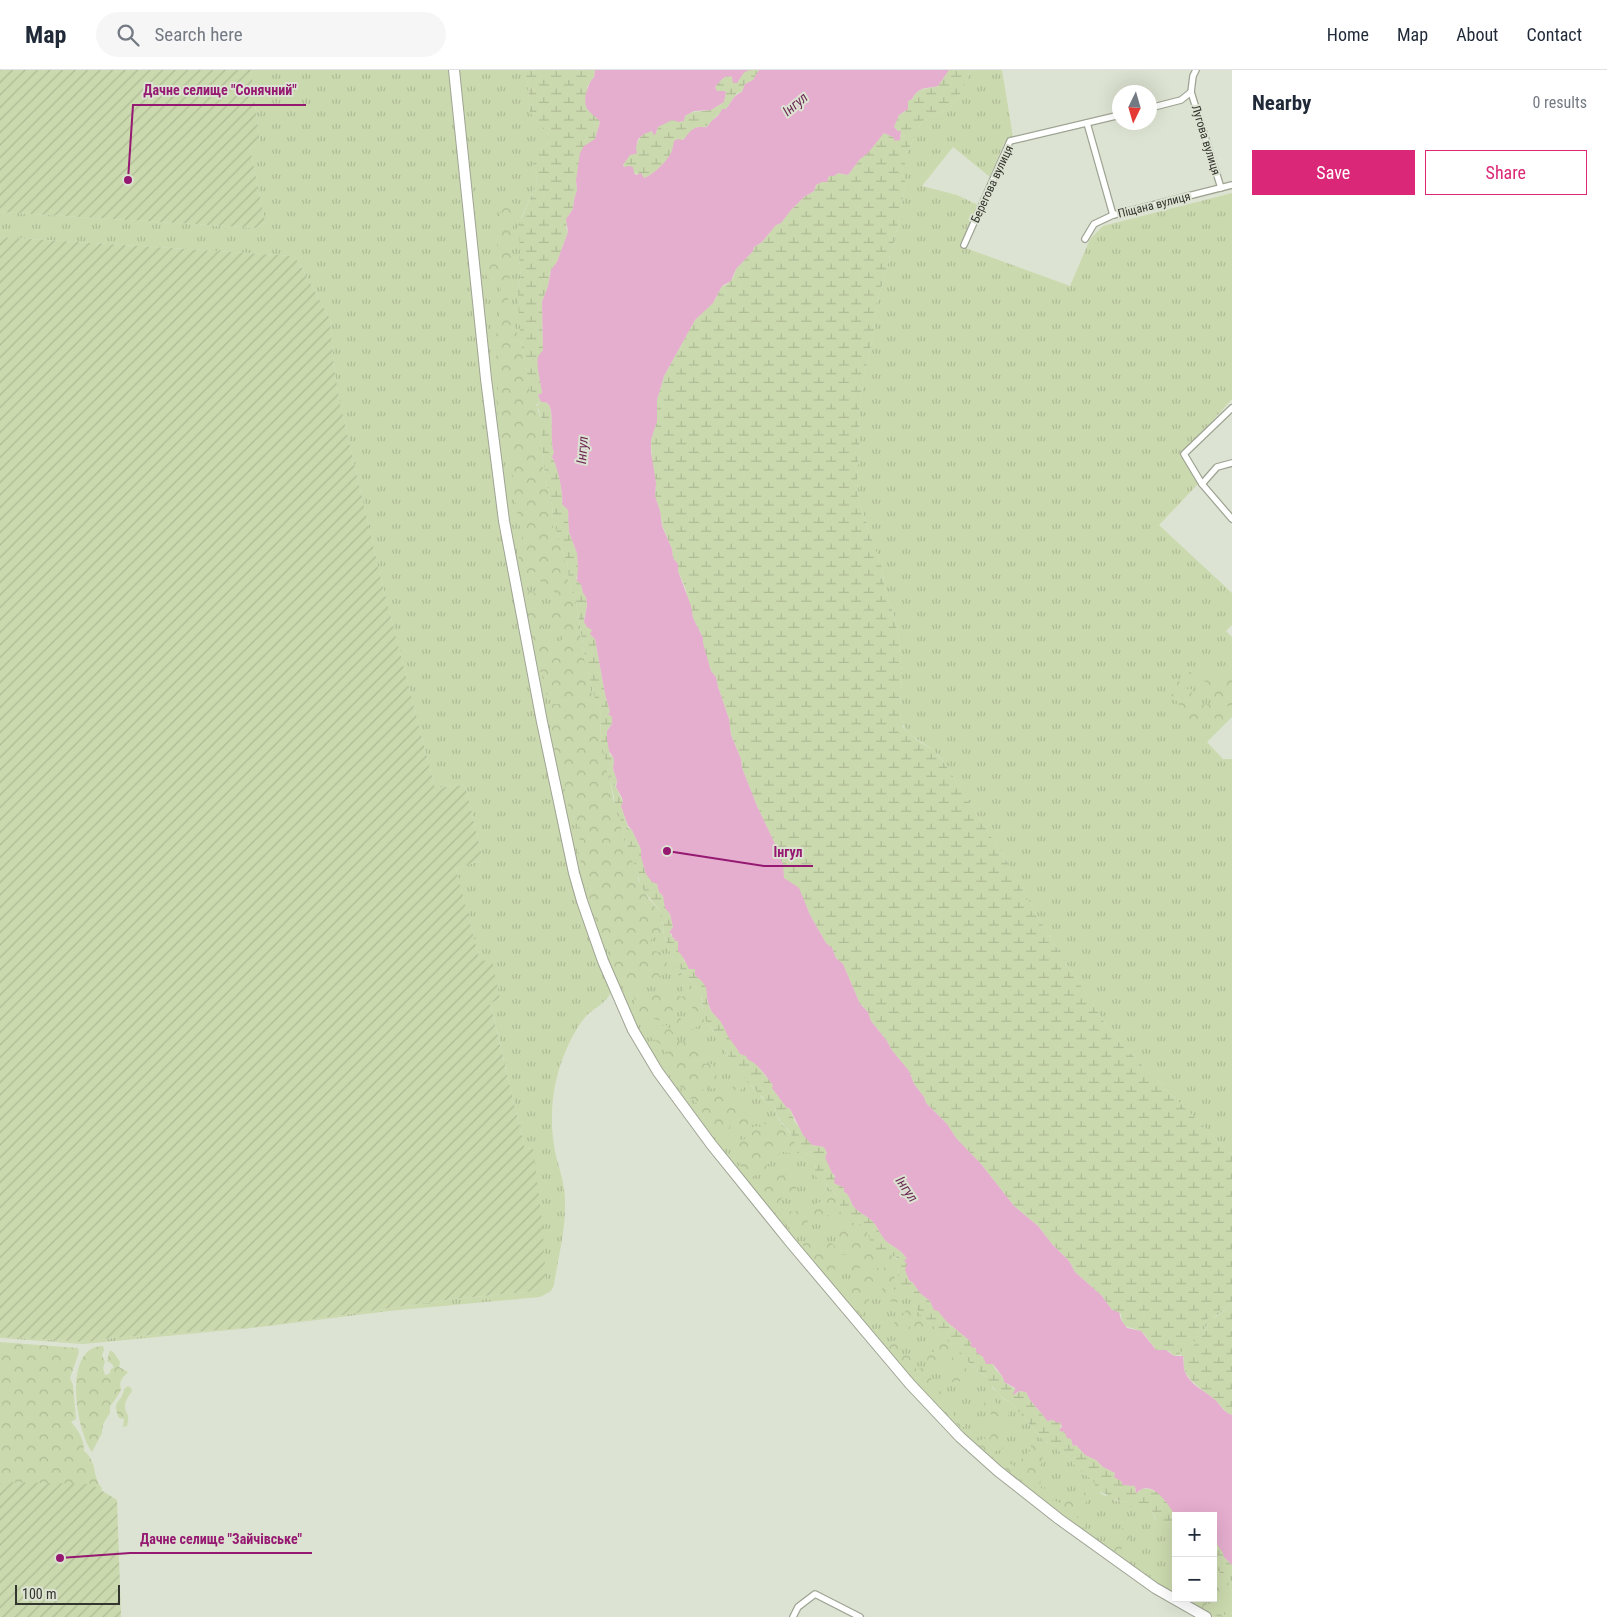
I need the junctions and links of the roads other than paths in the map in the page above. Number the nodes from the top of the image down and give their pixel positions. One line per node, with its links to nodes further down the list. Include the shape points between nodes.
1 (454, 70): 18 (highway, via 504,521 574,873 603,962 633,1030 658,1072 717,1152 910,1384 960,1437 1059,1519 1155,1588)
2 (1196, 70): 3 (street)
3 (1191, 92): 4 (street, via 1181,100); 8 (street, Лугова вулиця)
4 (1157, 106)
5 (1112, 117): 6 (street, Берегова вулиця)
6 (1087, 123): 9 (street); 11 (street, Берегова вулиця, via 1010,141)
7 (1232, 185): 8 (street, Піщана вулиця)
8 (1221, 188): 9 (street, Піщана вулиця)
9 (1113, 215): 10 (street, Піщана вулиця, via 1094,224)
10 (1086, 239)
11 (964, 245)
12 (1232, 408): 14 (street, via 1184,454)
13 (1232, 463): 14 (street, via 1217,467)
14 (1202, 484): 15 (street)
15 (1232, 519)
16 (793, 1617): 17 (street, via 798,1607 815,1594)
17 (860, 1617)
18 (1206, 1617)

